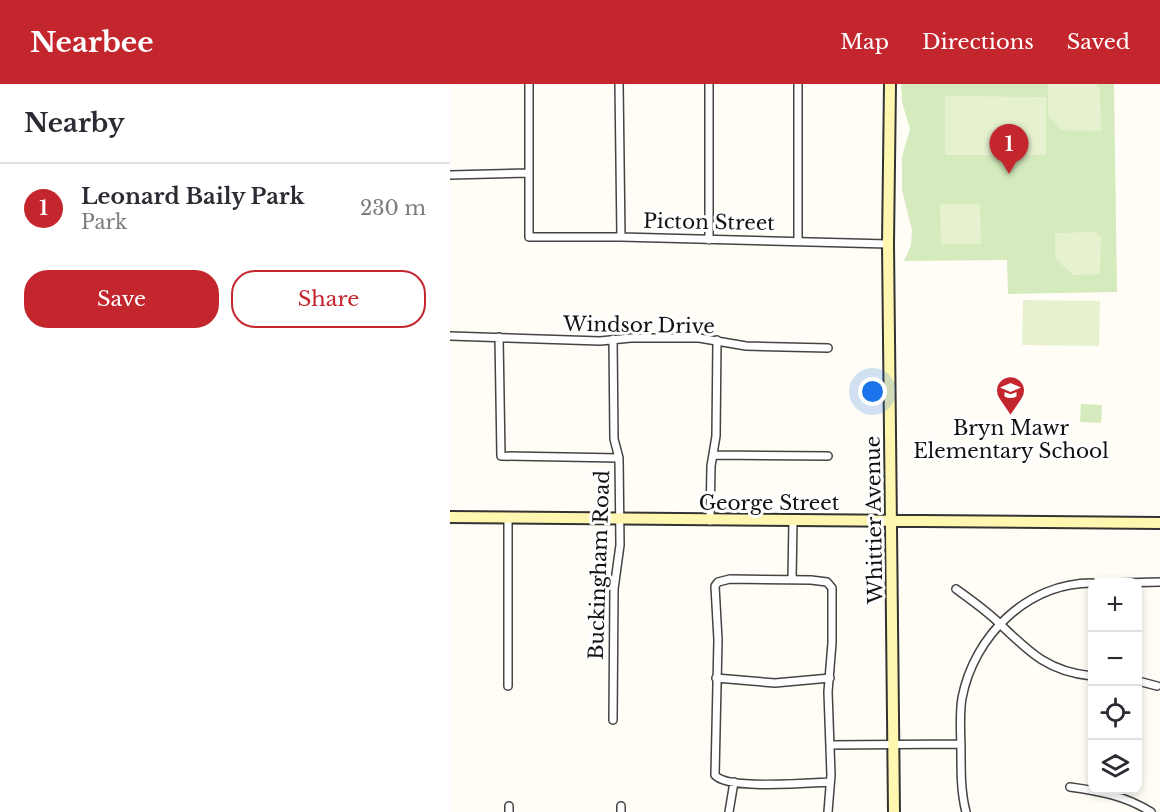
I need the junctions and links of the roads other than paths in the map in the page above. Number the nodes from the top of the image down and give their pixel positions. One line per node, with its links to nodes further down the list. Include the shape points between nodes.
1 (529, 84): 6 (street)
2 (619, 84): 8 (street)
3 (709, 84): 9 (street)
4 (798, 84): 10 (street)
5 (890, 84): 11 (street, Whittier Avenue)
6 (529, 173): 7 (street); 8 (street, Picton Street, via 529,237)
7 (450, 174)
8 (621, 237): 9 (street, Picton Street)
9 (709, 240): 10 (street, Picton Street)
10 (798, 241): 11 (street, Picton Street)
11 (888, 244): 25 (street, Whittier Avenue)
12 (450, 336): 13 (street, Windsor Drive)
13 (500, 337): 14 (street, Windsor Drive); 19 (street, via 501,456)
14 (613, 339): 15 (street, Windsor Drive); 19 (street, Buckingham Road, via 614,439)
15 (717, 340): 16 (street, Windsor Drive, via 764,348); 17 (street)
16 (828, 348)
17 (714, 455): 18 (street); 24 (street)
18 (828, 456)
19 (619, 458): 22 (street, Buckingham Road)
20 (450, 517): 21 (street, George Street)
21 (508, 519): 22 (street, George Street); 37 (street)
22 (620, 519): 24 (street, George Street); 39 (street, Buckingham Road, via 614,589)
23 (792, 520): 24 (street, George Street); 25 (street, George Street); 27 (street)
24 (710, 521)
25 (893, 522): 26 (street, George Street); 42 (street, Whittier Avenue)
26 (1160, 524)
27 (792, 580): 34 (street, via 718,582); 35 (street, via 828,582 832,594)
28 (1142, 582): 29 (street)
29 (1160, 582)
30 (1088, 584): 32 (street, via 1064,587 1024,603)
31 (956, 589): 32 (street)
32 (1000, 624): 33 (street, via 1030,654 1045,663); 40 (street, via 979,650 964,687)
33 (1088, 676)
34 (716, 678): 35 (street, via 775,683); 43 (street, via 715,775)
35 (830, 678): 41 (street)
36 (1142, 682): 38 (street)
37 (508, 686)
38 (1157, 686)
39 (613, 720)
40 (961, 744): 42 (street); 49 (street)
41 (830, 745): 42 (street); 44 (street)
42 (894, 745): 48 (street, Whittier Avenue)
43 (734, 782): 44 (street); 46 (street)
44 (830, 782): 47 (street)
45 (1070, 787): 50 (street, via 1112,794)
46 (729, 812)
47 (828, 812)
48 (894, 812)
49 (966, 812)
50 (1151, 812)

